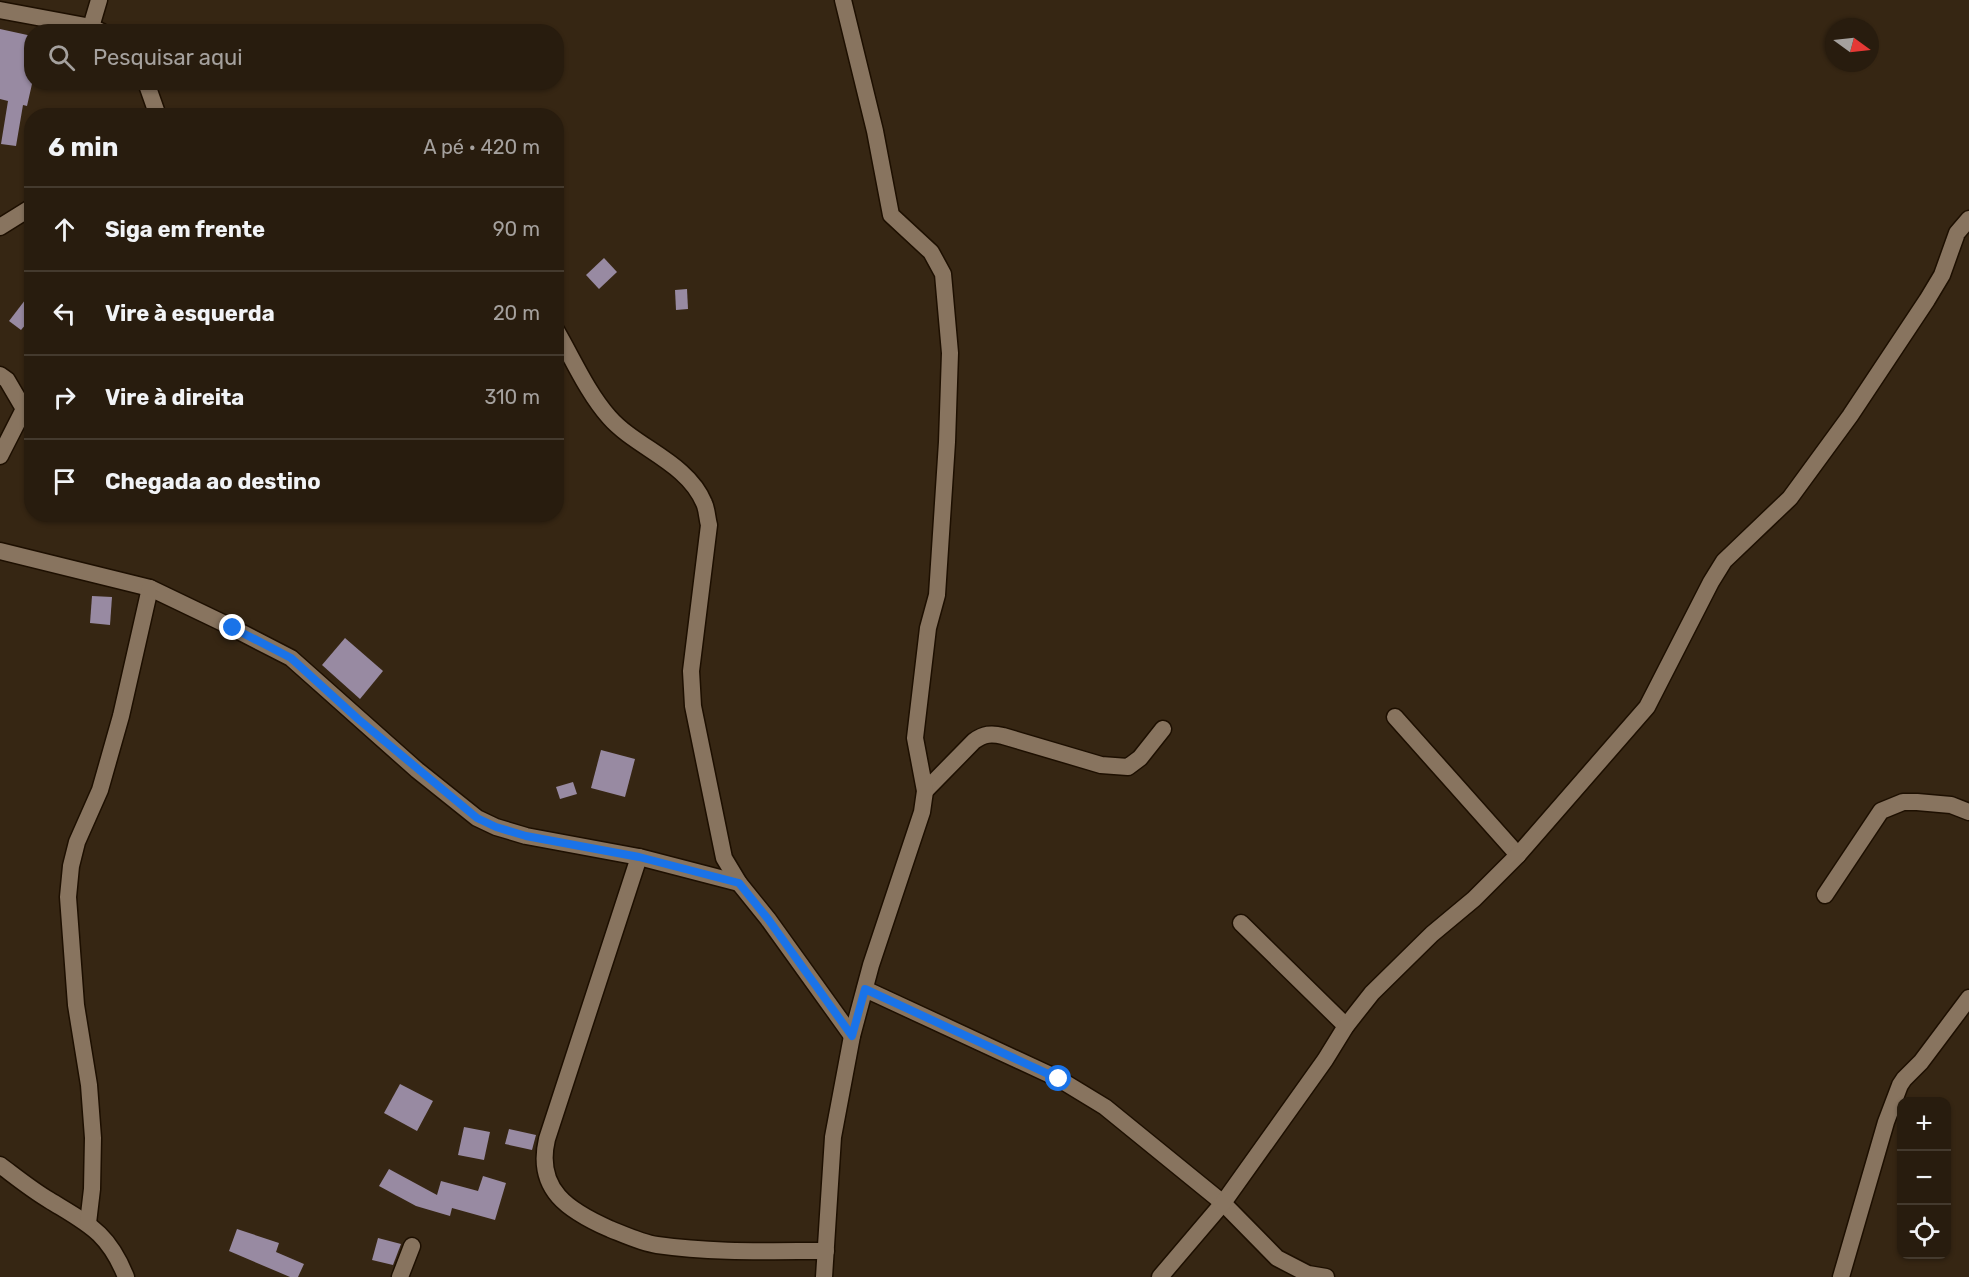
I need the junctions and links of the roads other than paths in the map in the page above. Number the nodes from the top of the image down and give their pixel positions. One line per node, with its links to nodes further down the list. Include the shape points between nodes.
1 (99, 0): 5 (street)
2 (843, 0): 20 (street, via 891,215 931,252 943,274 950,353 947,442 937,595 927,628 915,738)
3 (0, 10): 4 (street)
4 (71, 24)
5 (97, 24)
6 (149, 90): 7 (street)
7 (155, 108)
8 (24, 212): 10 (street)
9 (1969, 219): 22 (street, via 1957,233 1942,275 1927,300 1850,416 1790,498 1724,561 1647,707)
10 (0, 227)
11 (564, 344): 24 (street, via 611,419 677,470 694,486 704,503 709,525 691,671 693,706 718,837 724,858)
12 (0, 375): 13 (street)
13 (24, 399)
14 (24, 411): 15 (street)
15 (0, 456)
16 (0, 551): 17 (street)
17 (150, 588): 23 (street, via 291,658 477,818 526,836); 33 (street, via 100,790 71,866 68,897 76,1005 93,1138)
18 (1395, 717): 22 (street)
19 (1163, 729): 20 (street, via 1128,767 1101,765 1004,735 983,735)
20 (925, 790): 27 (street, via 922,812)
21 (1969, 812): 25 (street, via 1951,805 1917,802 1902,802 1881,811)
22 (1518, 855): 29 (street, via 1372,993)
23 (639, 857): 24 (street); 35 (street, via 547,1139 544,1166 554,1192 585,1218 654,1245 716,1251)
24 (739, 883): 30 (street)
25 (1825, 896)
26 (1241, 923): 29 (street)
27 (865, 989): 30 (street); 32 (street, via 1059,1079 1105,1107)
28 (1969, 998): 41 (street, via 1900,1085)
29 (1346, 1026): 32 (street)
30 (852, 1036): 35 (street, via 834,1137)
31 (0, 1165): 33 (street)
32 (1222, 1203): 39 (street); 40 (street, via 1277,1257 1308,1274)
33 (88, 1223): 36 (street, via 114,1253)
34 (412, 1246): 37 (street)
35 (826, 1251): 38 (street)
36 (126, 1277)
37 (400, 1277)
38 (824, 1277)
39 (1160, 1277)
40 (1326, 1277)
41 (1841, 1277)

